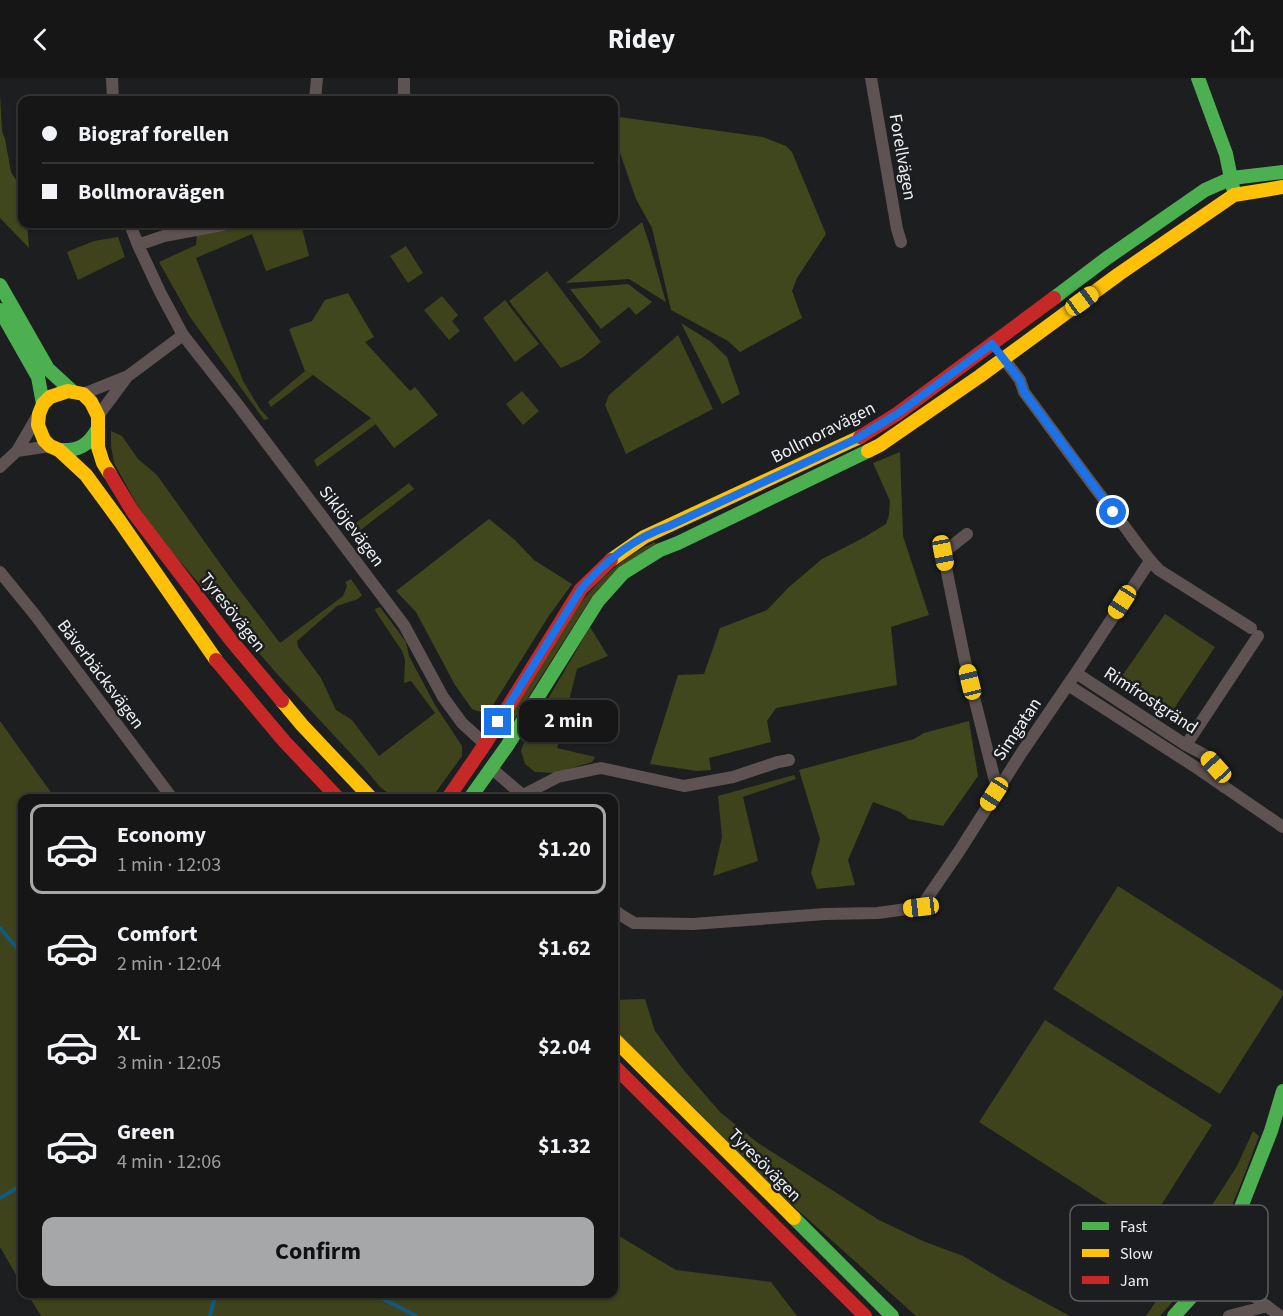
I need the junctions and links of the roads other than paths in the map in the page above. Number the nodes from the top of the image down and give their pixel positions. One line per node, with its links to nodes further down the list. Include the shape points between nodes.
1 (112, 78): 6 (street)
2 (317, 78): 7 (street)
3 (404, 78): 8 (street)
4 (871, 78): 15 (street, Forellvägen)
5 (1198, 78): 10 (street)
6 (113, 96)
7 (315, 96)
8 (404, 96)
9 (1283, 172): 10 (street, Bollmoravägen)
10 (1232, 178): 12 (street); 20 (street, Bollmoravägen, via 1205,190)
11 (1283, 187): 12 (street, Bollmoravägen)
12 (1234, 195): 21 (street, Bollmoravägen)
13 (132, 228): 16 (street, Siklöjevägen)
14 (207, 228): 16 (street)
15 (901, 242)
16 (138, 245): 19 (street, Siklöjevägen)
17 (0, 285): 23 (street, via 48,369)
18 (0, 310): 24 (street, via 38,376)
19 (183, 335): 22 (street); 37 (street, Siklöjevägen, via 404,625 443,697 462,723)
20 (992, 344): 21 (street); 30 (street, Bollmoravägen, via 856,439)
21 (1004, 359): 32 (street, Bollmoravägen, via 880,445); 33 (street, via 1024,392)
22 (128, 376): 23 (street); 25 (street)
23 (78, 393): 24 (street, via 62,392 50,397); 25 (street, via 94,406)
24 (41, 409): 27 (street, via 41,435); 28 (street)
25 (98, 416): 26 (street, Tyresövägen)
26 (97, 430): 27 (street, via 81,449); 41 (street, Tyresövägen, via 103,464 133,512 230,639)
27 (55, 448): 28 (street); 45 (street, via 86,475 210,653)
28 (17, 451): 29 (street)
29 (0, 468)
30 (669, 526): 32 (street); 37 (street, Bollmoravägen, via 613,556 581,589)
31 (967, 534): 43 (street, via 943,553)
32 (678, 543): 40 (street, Bollmoravägen, via 623,573 598,601)
33 (1150, 561): 35 (street, Simgatan); 38 (street, via 1255,632)
34 (0, 572): 44 (street, Bäverbäcksvägen)
35 (1076, 673): 36 (street, Simgatan); 38 (street, Rimfrostgränd)
36 (1068, 685): 42 (street, Rimfrostgränd); 43 (street, Simgatan)
37 (485, 744): 40 (street); 48 (street, Bollmoravägen)
38 (1186, 745): 42 (street, Rimfrostgränd, via 1207,756)
39 (789, 760): 51 (street, via 733,777 684,786 591,769 558,777)
40 (491, 768): 49 (street, Bollmoravägen); 50 (street)
41 (354, 780): 46 (street, Tyresövägen); 47 (street)
42 (1224, 787): 52 (street, Rimfrostgränd)
43 (997, 789): 53 (street, Simgatan, via 921,907 693,924 634,923)
44 (169, 794)
45 (334, 794)
46 (367, 794)
47 (373, 794)
48 (451, 794)
49 (474, 794)
50 (522, 794)
51 (528, 794)
52 (1283, 827)
53 (618, 913)
54 (618, 1043): 62 (street, Tyresövägen)
55 (618, 1070): 61 (street, Tyresövägen)
56 (1283, 1091): 57 (street)
57 (1243, 1205)
58 (1188, 1301): 63 (street)
59 (1260, 1301): 60 (street)
60 (1267, 1306): 64 (street); 65 (street)
61 (865, 1316)
62 (892, 1316)
63 (1174, 1316)
64 (1229, 1316)
65 (1280, 1316)

